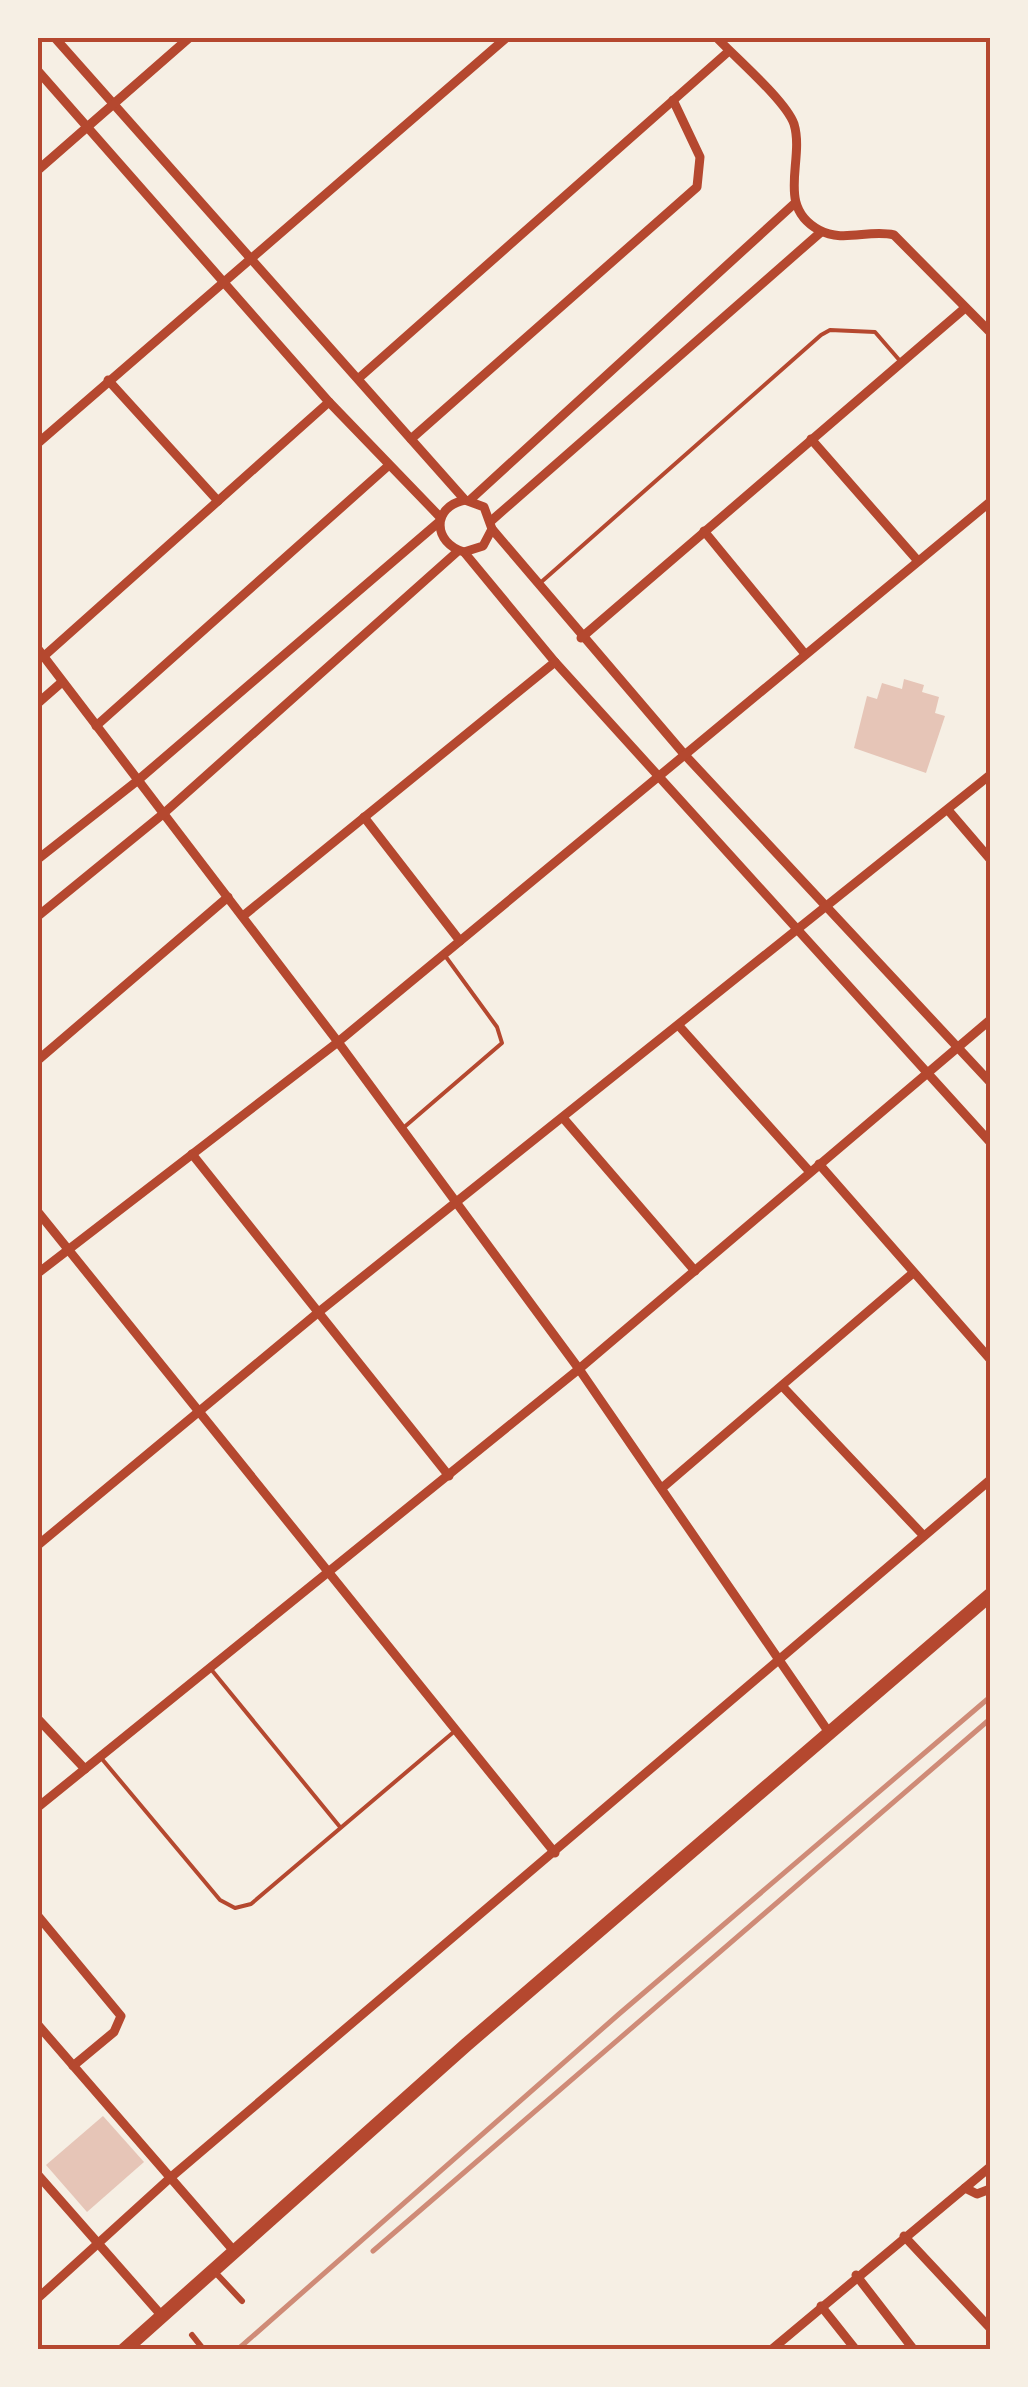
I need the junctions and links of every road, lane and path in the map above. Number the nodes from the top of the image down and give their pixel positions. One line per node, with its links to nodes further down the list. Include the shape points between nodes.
1 (55, 38): 8 (street)
2 (189, 38): 8 (street)
3 (506, 38): 13 (street)
4 (718, 38): 5 (street)
5 (729, 50): 7 (street); 11 (street, via 791,117)
6 (38, 71): 9 (street)
7 (674, 100): 18 (street); 21 (street, via 700,157 697,187)
8 (114, 104): 9 (street); 13 (street)
9 (87, 128): 10 (street); 14 (street)
10 (38, 170)
11 (795, 203): 12 (street); 25 (street)
12 (821, 232): 15 (street, via 894,235); 29 (street)
13 (250, 258): 14 (street); 18 (street)
14 (223, 282): 19 (street); 20 (street)
15 (965, 308): 16 (street); 17 (street)
16 (990, 332)
17 (901, 362): 22 (street); 33 (lane, via 874,332 820,335)
18 (359, 378): 21 (street)
19 (108, 380): 23 (street); 26 (street)
20 (329, 402): 24 (street); 26 (street)
21 (411, 439): 25 (street)
22 (812, 439): 30 (street); 32 (street)
23 (38, 443)
24 (388, 466): 28 (street); 40 (street)
25 (468, 500): 28 (street, via 455,502); 29 (street, via 484,508)
26 (218, 501): 35 (street)
27 (990, 502): 32 (street)
28 (440, 520): 31 (street, via 440,534); 44 (street)
29 (492, 525): 31 (street, via 482,546); 33 (street)
30 (704, 530): 34 (street); 36 (street)
31 (461, 552): 37 (street); 46 (street)
32 (918, 561): 36 (street)
33 (538, 585): 34 (street)
34 (581, 638): 41 (street)
35 (40, 653): 38 (street)
36 (805, 654): 41 (street)
37 (555, 662): 42 (street); 47 (street)
38 (62, 682): 39 (street); 40 (street)
39 (38, 703)
40 (96, 726): 44 (street)
41 (684, 754): 42 (street); 51 (street)
42 (658, 776): 54 (street); 55 (street)
43 (990, 776): 45 (street)
44 (137, 781): 46 (street); 49 (street)
45 (948, 810): 48 (street); 51 (street)
46 (162, 814): 50 (street); 52 (street)
47 (364, 817): 53 (street); 55 (street)
48 (990, 858)
49 (38, 859)
50 (228, 897): 53 (street); 61 (street)
51 (828, 907): 54 (street); 60 (street)
52 (38, 916)
53 (242, 916): 59 (street)
54 (800, 930): 58 (street); 62 (street)
55 (460, 940): 56 (street)
56 (443, 953): 59 (street); 65 (lane, via 502,1043)
57 (990, 1020): 60 (street)
58 (680, 1027): 64 (street); 68 (street)
59 (338, 1042): 65 (street); 67 (street)
60 (960, 1047): 62 (street); 63 (street)
61 (38, 1060)
62 (932, 1073): 66 (street); 68 (street)
63 (990, 1082)
64 (564, 1120): 69 (street); 72 (street)
65 (402, 1129): 69 (street)
66 (990, 1142)
67 (192, 1154): 71 (street); 75 (street)
68 (815, 1168): 72 (street); 74 (street)
69 (458, 1205): 75 (street); 77 (street)
70 (38, 1212): 71 (street)
71 (67, 1249): 73 (street); 79 (street)
72 (695, 1271): 77 (street)
73 (38, 1273)
74 (913, 1273): 76 (street); 78 (street)
75 (320, 1311): 79 (street); 80 (street)
76 (990, 1360)
77 (579, 1369): 80 (street); 82 (street)
78 (784, 1388): 82 (street); 83 (street)
79 (200, 1414): 84 (street); 85 (street)
80 (449, 1476): 85 (street)
81 (990, 1480): 83 (street)
82 (662, 1488): 87 (street)
83 (923, 1535): 87 (street)
84 (38, 1545)
85 (328, 1572): 88 (street); 90 (street)
86 (990, 1596): 91 (main road)
87 (778, 1657): 91 (street); 96 (street)
88 (210, 1668): 92 (street); 95 (lane)
89 (38, 1718): 93 (street)
90 (456, 1730): 95 (lane); 96 (street)
91 (830, 1734): 107 (main road)
92 (100, 1757): 93 (street); 95 (lane, via 220,1900 235,1908 250,1904)
93 (85, 1769): 94 (street)
94 (38, 1807)
95 (340, 1828)
96 (555, 1853): 102 (street)
97 (38, 1916): 99 (street, via 121,2016 114,2032)
98 (38, 2025): 99 (street)
99 (72, 2066): 102 (street)
100 (990, 2167): 103 (street)
101 (38, 2176): 106 (street)
102 (170, 2178): 106 (street); 107 (street)
103 (965, 2188): 104 (street, via 977,2194); 105 (street)
104 (990, 2190)
105 (904, 2236): 109 (street); 114 (street)
106 (99, 2245): 110 (street); 113 (street)
107 (234, 2250): 108 (main road)
108 (214, 2270): 111 (street); 113 (main road)
109 (856, 2275): 112 (street); 120 (street)
110 (38, 2298)
111 (242, 2301)
112 (821, 2306): 118 (street); 119 (street)
113 (162, 2316): 116 (main road)
114 (990, 2328)
115 (192, 2336): 117 (street)
116 (124, 2350)
117 (204, 2350)
118 (771, 2350)
119 (856, 2350)
120 (914, 2350)

